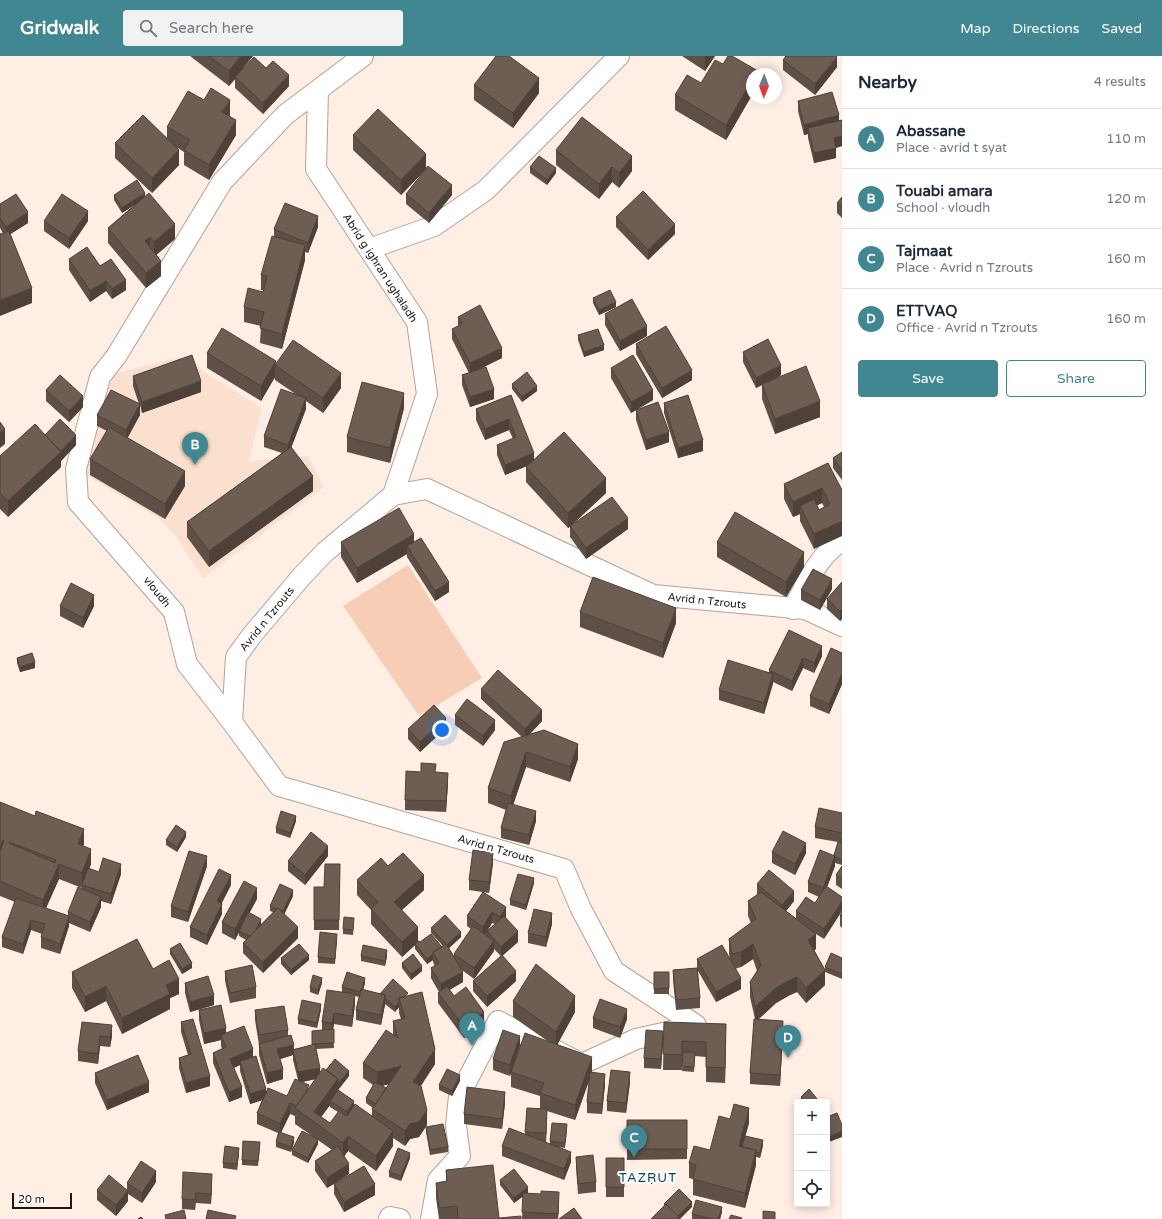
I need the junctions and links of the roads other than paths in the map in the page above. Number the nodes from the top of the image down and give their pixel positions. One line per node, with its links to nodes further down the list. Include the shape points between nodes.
1 (619, 56): 4 (street, via 486,190 434,226)
2 (360, 57): 3 (street, vloudh)
3 (318, 91): 4 (street, Abrid g ighran ughaladh, via 316,169); 9 (street, vloudh, via 285,115 222,182 117,355 100,378 76,469 78,502 174,612 187,664)
4 (369, 249): 5 (street, Abrid g ighran ughaladh, via 417,322 427,394)
5 (393, 495): 7 (street, Avrid n Tzrouts, via 427,489 652,595); 9 (street, Avrid n Tzrouts, via 320,557 236,657)
6 (842, 542): 7 (street, via 834,546 815,568)
7 (794, 609): 8 (street, Avrid n Tzrouts, via 806,610)
8 (842, 626)
9 (232, 722): 12 (street, Avrid n Tzrouts, via 278,786 564,869 581,909 614,971 696,1025 636,1039 582,1064 498,1021 459,1096 456,1126 460,1156 438,1180)
10 (389, 1219): 11 (street)
11 (400, 1219)
12 (431, 1219)

